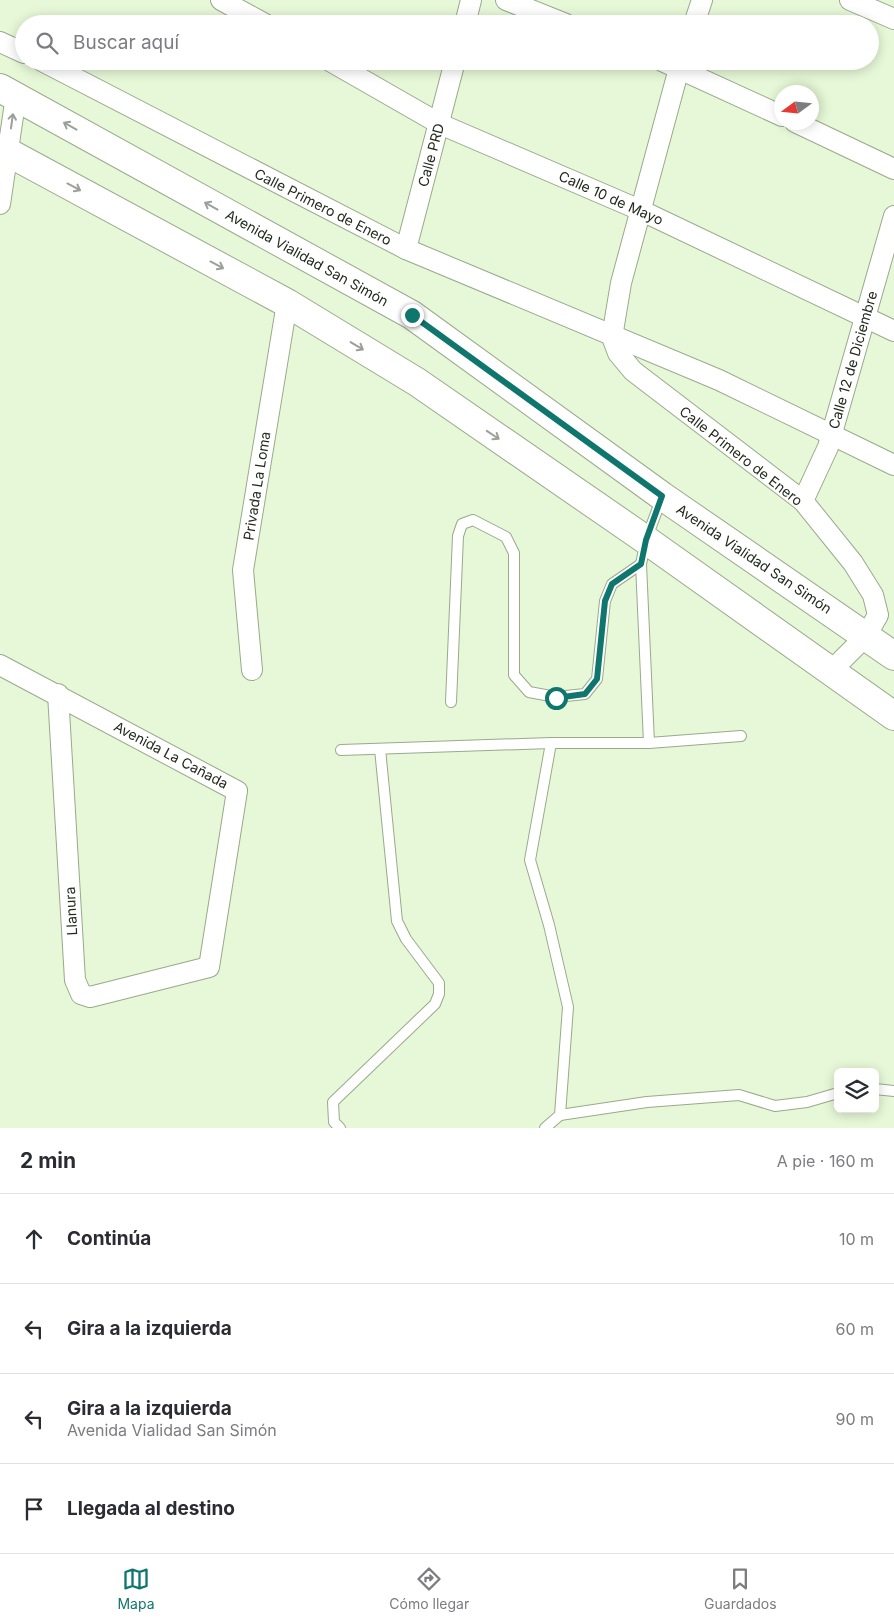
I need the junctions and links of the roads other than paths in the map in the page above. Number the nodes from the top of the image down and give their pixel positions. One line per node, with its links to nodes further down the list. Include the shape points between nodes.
1 (471, 0): 7 (street)
2 (506, 0): 8 (street)
3 (702, 0): 9 (street)
4 (850, 0): 10 (street)
5 (233, 3): 6 (street)
6 (251, 15)
7 (467, 15)
8 (544, 15)
9 (697, 15)
10 (894, 19)
11 (0, 42): 12 (street)
12 (15, 49)
13 (59, 70): 27 (street, Calle Primero de Enero)
14 (346, 70): 20 (street, Calle 10 de Mayo)
15 (453, 70): 20 (street, Calle PRD)
16 (672, 70): 25 (street)
17 (688, 70): 19 (street)
18 (8, 92): 22 (street, one-way to 18); 34 (main road, Avenida Vialidad San Simón, one-way to 18, via 412,315)
19 (774, 112)
20 (440, 124): 25 (street, Calle 10 de Mayo); 27 (street, Calle PRD)
21 (812, 130): 23 (street)
22 (4, 150): 24 (street); 28 (main road, one-way to 28)
23 (894, 169)
24 (0, 204)
25 (640, 210): 29 (street, Calle 10 de Mayo); 31 (street, via 621,283)
26 (893, 220): 29 (street, Calle 12 de Diciembre)
27 (406, 249): 31 (street, Calle Primero de Enero)
28 (287, 303): 36 (main road, one-way to 36, via 417,382); 40 (street, Privada La Loma, via 243,570)
29 (866, 318): 30 (street, Calle 10 de Mayo); 32 (street, Calle 12 de Diciembre)
30 (894, 331)
31 (612, 337): 32 (street, Calle Primero de Enero, via 640,345 719,380); 35 (street, Calle Primero de Enero, via 618,353 633,371)
32 (832, 435): 33 (street, Calle Primero de Enero); 35 (street, Calle 12 de Diciembre)
33 (894, 465)
34 (662, 496): 36 (lane); 37 (main road, Avenida Vialidad San Simón)
35 (802, 501): 37 (street, Calle Primero de Enero, via 853,563 873,595 878,615)
36 (644, 552): 41 (main road); 43 (lane, via 612,584 605,601 597,679 585,694 556,698 529,692 514,675 514,553 506,537 473,520 462,524 458,536); 47 (lane)
37 (866, 636): 38 (main road, Avenida Vialidad San Simón); 41 (street, Calle Primero de Enero)
38 (894, 656)
39 (0, 665): 42 (street, Avenida La Cañada)
40 (252, 670)
41 (830, 672): 44 (main road)
42 (58, 694): 50 (street, Avenida La Cañada, via 237,791); 50 (street, Llanura, via 75,980 82,994 90,997)
43 (451, 702)
44 (894, 716)
45 (741, 736): 47 (lane)
46 (551, 743): 47 (lane); 48 (lane); 54 (lane, via 530,860 568,1007)
47 (649, 743)
48 (380, 749): 49 (lane); 55 (lane, via 396,921 406,940 439,983 439,994 435,1004 333,1102 334,1122)
49 (341, 750)
50 (209, 967)
51 (879, 1089): 52 (lane)
52 (894, 1091)
53 (834, 1094): 54 (lane, via 775,1106 739,1095 647,1102)
54 (560, 1115): 56 (lane)
55 (340, 1128)
56 (545, 1128)

